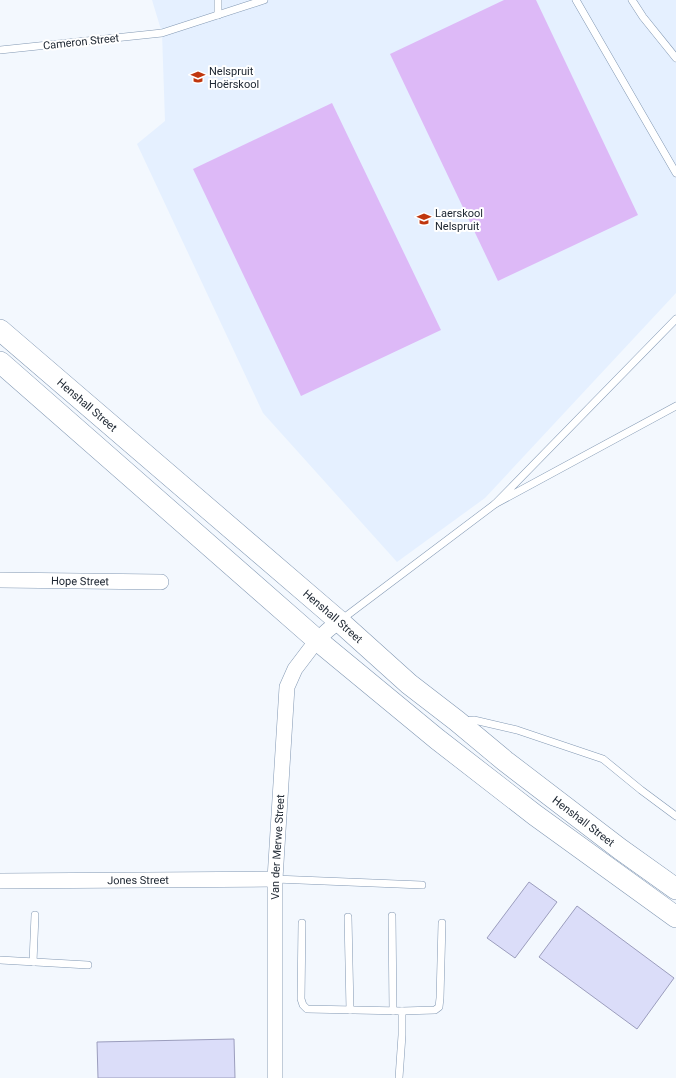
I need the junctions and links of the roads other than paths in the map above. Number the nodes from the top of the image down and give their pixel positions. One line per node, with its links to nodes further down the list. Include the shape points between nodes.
1 (218, 0): 5 (lane)
2 (264, 0): 5 (lane, Cameron Street)
3 (576, 0): 8 (lane)
4 (632, 0): 7 (lane)
5 (218, 15): 6 (lane, Cameron Street, via 162,33)
6 (0, 50)
7 (676, 58)
8 (676, 173)
9 (676, 319): 13 (lane)
10 (0, 330): 16 (street, Henshall Street)
11 (0, 362): 16 (street, Henshall Street)
12 (676, 406): 13 (lane)
13 (495, 504): 16 (lane)
14 (0, 580): 15 (street, Hope Street)
15 (161, 582)
16 (328, 631): 17 (street, Henshall Street, via 409,684); 19 (street, Van der Merwe Street, via 295,669 287,687); 26 (street, Henshall Street, via 437,739 535,815)
17 (457, 721): 18 (lane, via 474,720 517,730 603,759); 22 (street, Henshall Street, via 523,775)
18 (676, 816)
19 (275, 879): 20 (street, Jones Street); 21 (lane); 35 (street, Van der Merwe Street)
20 (0, 881)
21 (422, 885)
22 (676, 889)
23 (35, 915): 30 (lane)
24 (392, 916): 33 (lane)
25 (348, 917): 32 (lane)
26 (676, 917)
27 (302, 923): 32 (lane, via 303,1005 307,1008)
28 (442, 923): 34 (lane, via 439,1007 435,1010)
29 (0, 960): 30 (lane)
30 (33, 962): 31 (lane)
31 (88, 965)
32 (350, 1010): 33 (lane)
33 (393, 1011): 34 (lane)
34 (402, 1011): 36 (lane)
35 (275, 1078)
36 (399, 1078)

